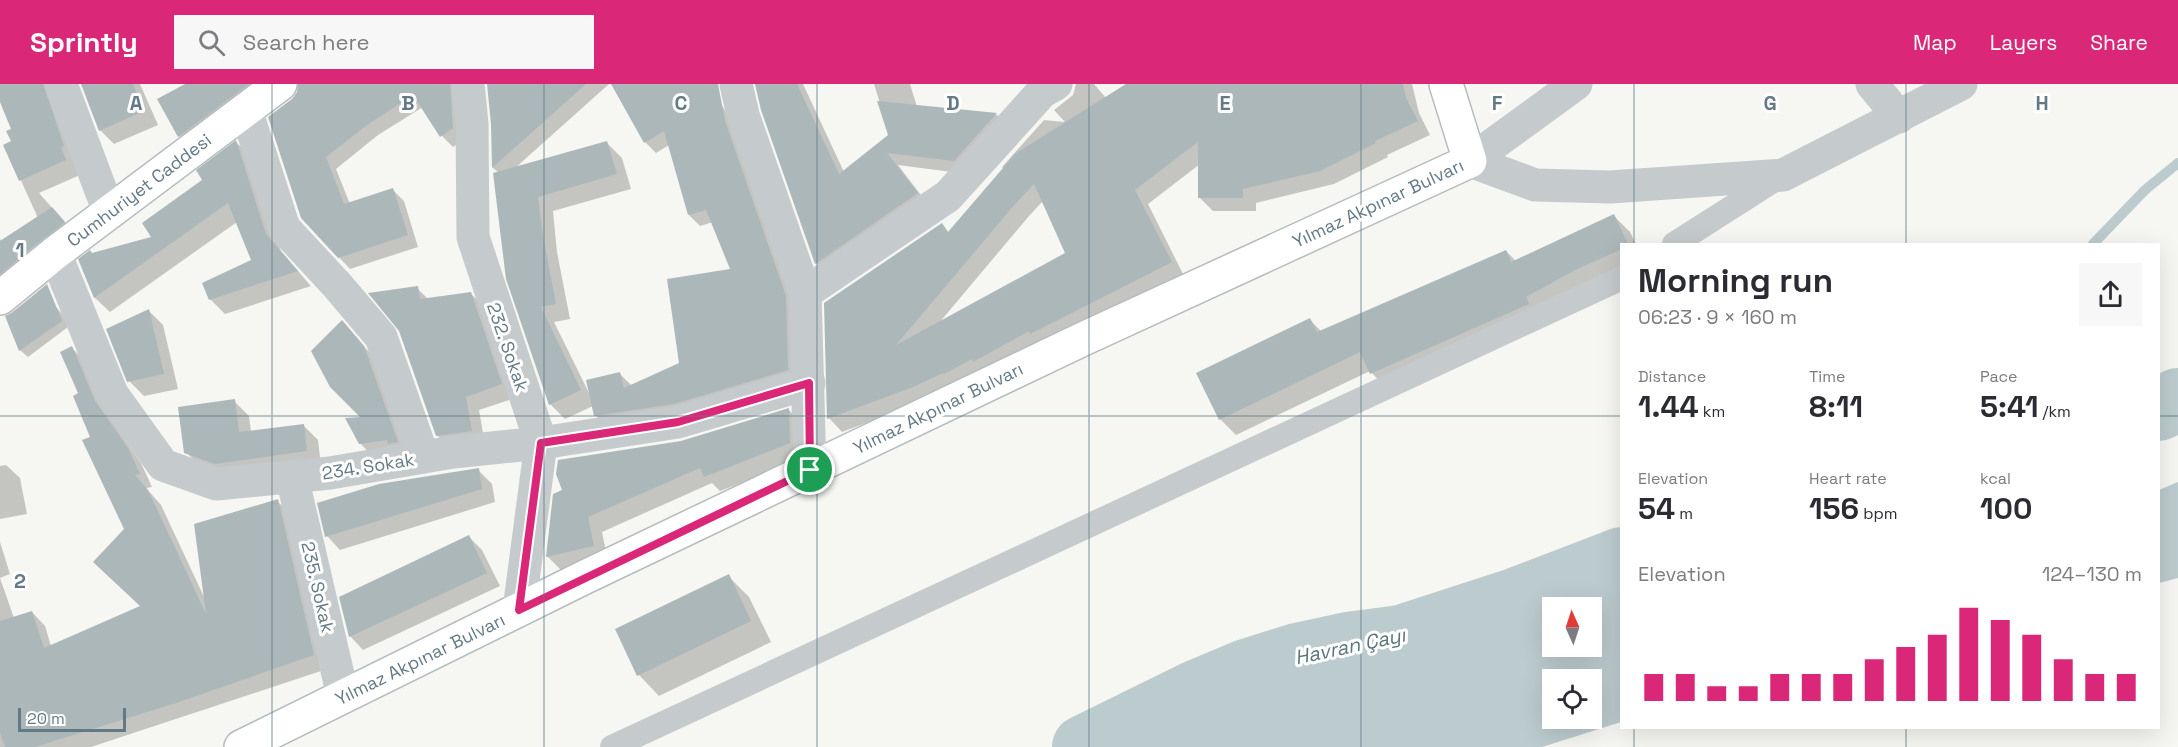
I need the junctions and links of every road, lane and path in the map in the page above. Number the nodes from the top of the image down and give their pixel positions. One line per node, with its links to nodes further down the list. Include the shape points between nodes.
1 (61, 84): 14 (street)
2 (280, 84): 10 (main road, Cumhuriyet Caddesi)
3 (468, 84): 21 (street, 232. Sokak, via 472,237)
4 (736, 84): 18 (street, via 743,115)
5 (1056, 84): 18 (street, via 1042,92 948,196)
6 (1446, 84): 12 (main road, Yılmaz Akpınar Bulvarı)
7 (1576, 84): 12 (street)
8 (1872, 84): 11 (street)
9 (1961, 84): 11 (street)
10 (246, 110): 14 (main road, Cumhuriyet Caddesi); 22 (street, via 284,228 381,337)
11 (1899, 117): 13 (street)
12 (1470, 161): 13 (street, via 1535,185 1610,187); 23 (main road, Yılmaz Akpınar Bulvarı)
13 (1783, 175): 15 (street)
14 (109, 212): 16 (main road, Cumhuriyet Caddesi)
15 (1676, 243)
16 (55, 253): 19 (main road, Cumhuriyet Caddesi); 24 (street, 234. Sokak, via 112,394 163,465 216,484)
17 (1620, 279): 28 (street)
18 (805, 293): 20 (street)
19 (0, 298)
20 (809, 383): 21 (street, 234. Sokak, via 678,422); 23 (street)
21 (541, 443): 22 (street, 234. Sokak); 25 (street, 232. Sokak)
22 (423, 457): 24 (street, 234. Sokak)
23 (810, 470): 25 (main road, Yılmaz Akpınar Bulvarı)
24 (292, 477): 26 (street, 235. Sokak)
25 (519, 610): 26 (main road, Yılmaz Akpınar Bulvarı)
26 (343, 696): 27 (main road, Yılmaz Akpınar Bulvarı)
27 (241, 747)
28 (612, 747)

